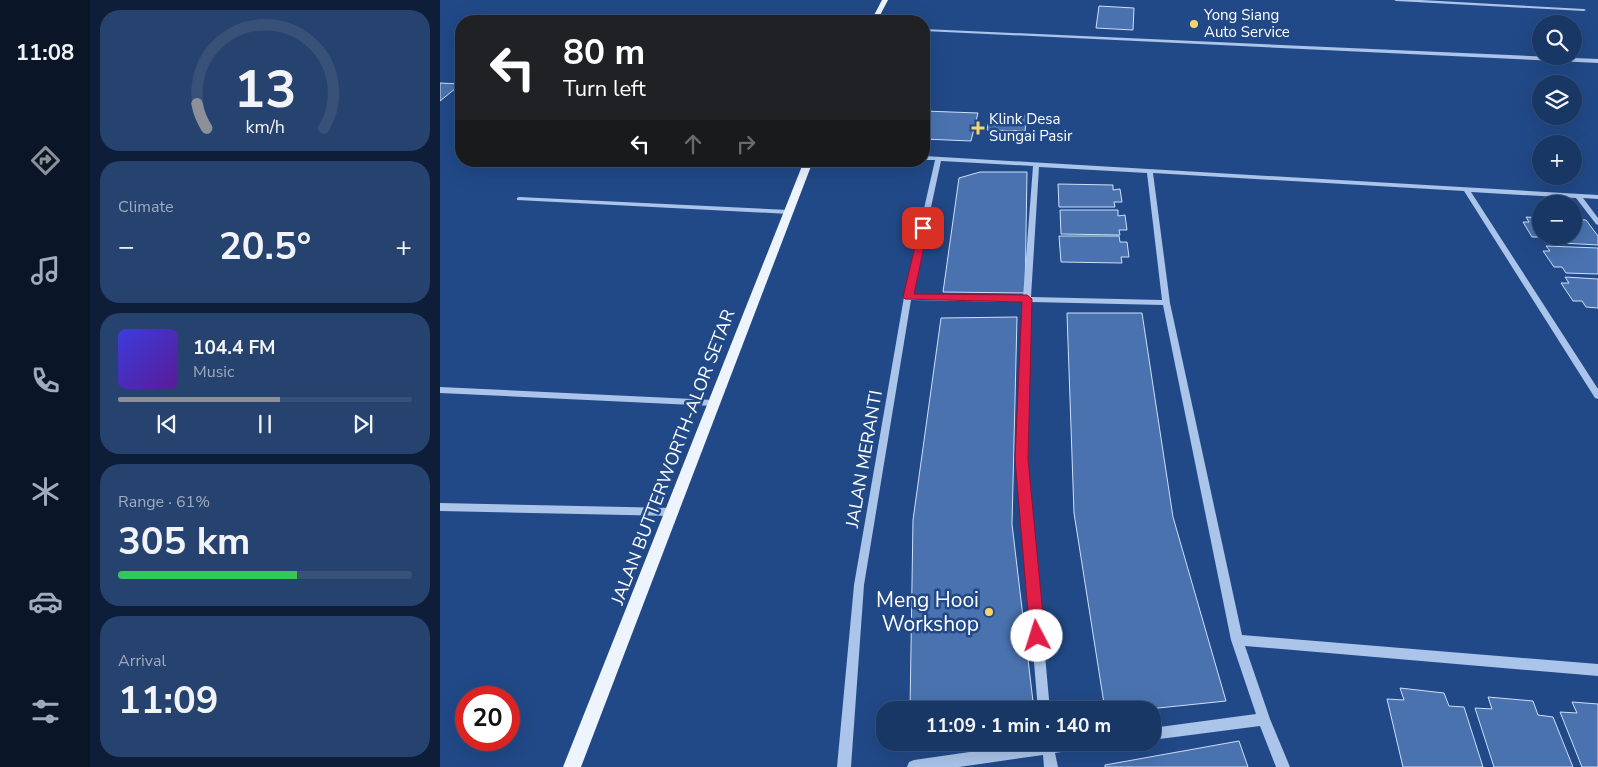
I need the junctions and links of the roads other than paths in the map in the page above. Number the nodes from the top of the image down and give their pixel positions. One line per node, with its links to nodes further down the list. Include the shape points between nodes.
1 (885, 0): 4 (main road)
2 (1396, 0): 3 (street)
3 (1584, 10)
4 (877, 15)
5 (930, 30): 6 (street)
6 (1598, 62)
7 (930, 158): 8 (street)
8 (938, 159): 9 (street); 20 (street, JALAN MERANTI)
9 (1036, 165): 11 (street); 21 (street)
10 (807, 167): 18 (main road, JALAN BUTTERWORTH-ALOR SETAR)
11 (1150, 171): 12 (street); 22 (street)
12 (1466, 189): 13 (street); 24 (street)
13 (1577, 195)
14 (1582, 195): 15 (street)
15 (1598, 197)
16 (520, 199): 18 (street)
17 (1582, 201): 19 (street)
18 (789, 212): 25 (main road, JALAN BUTTERWORTH-ALOR SETAR)
19 (1598, 222)
20 (908, 297): 21 (street); 36 (street, JALAN MERANTI, via 859,585)
21 (1027, 299): 22 (street); 30 (street, via 1022,459)
22 (1166, 303): 28 (street)
23 (440, 390): 25 (street)
24 (1597, 392)
25 (714, 403): 27 (main road, JALAN BUTTERWORTH-ALOR SETAR)
26 (440, 507): 27 (street)
27 (674, 512): 35 (main road, JALAN BUTTERWORTH-ALOR SETAR)
28 (1238, 640): 29 (street); 31 (street)
29 (1598, 670)
30 (1043, 701)
31 (1264, 720): 32 (street); 39 (street)
32 (1161, 733)
33 (1011, 751): 37 (street)
34 (1048, 751): 38 (street)
35 (572, 767)
36 (844, 767)
37 (914, 767)
38 (1051, 767)
39 (1283, 767)

